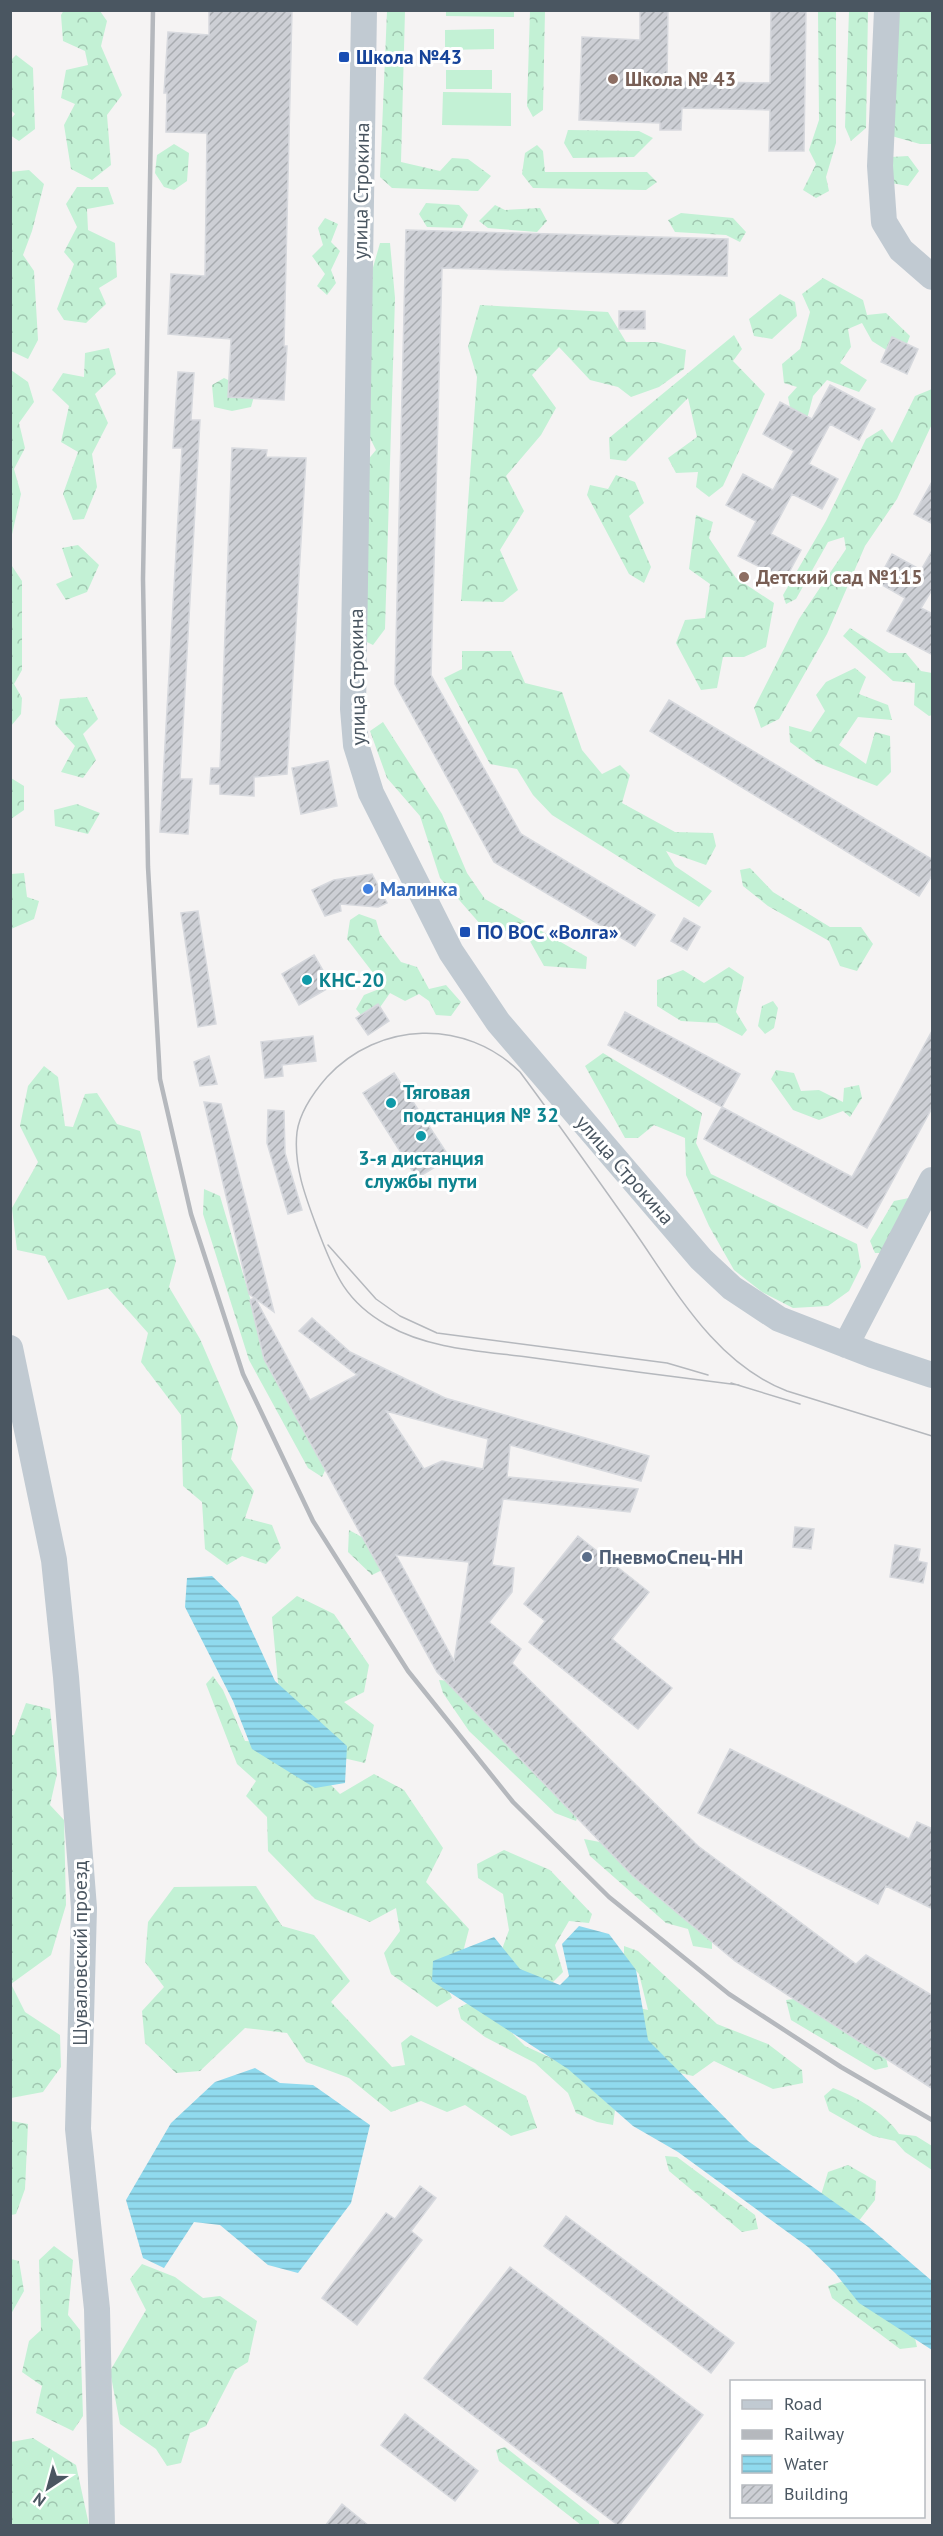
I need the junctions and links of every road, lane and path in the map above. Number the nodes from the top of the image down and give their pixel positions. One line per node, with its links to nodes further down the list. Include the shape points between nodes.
1 (364, 10): 5 (street, улица Строкина, via 353,709 361,768 447,946 498,1022 724,1281 779,1319)
2 (887, 10): 3 (street, via 879,166 885,222 901,250)
3 (933, 277)
4 (933, 1180): 5 (street)
5 (846, 1345): 7 (street, улица Строкина)
6 (10, 1348): 8 (street, Шуваловский проезд, via 54,1560 84,1908 78,2129 97,2308)
7 (933, 1375)
8 (102, 2526)

